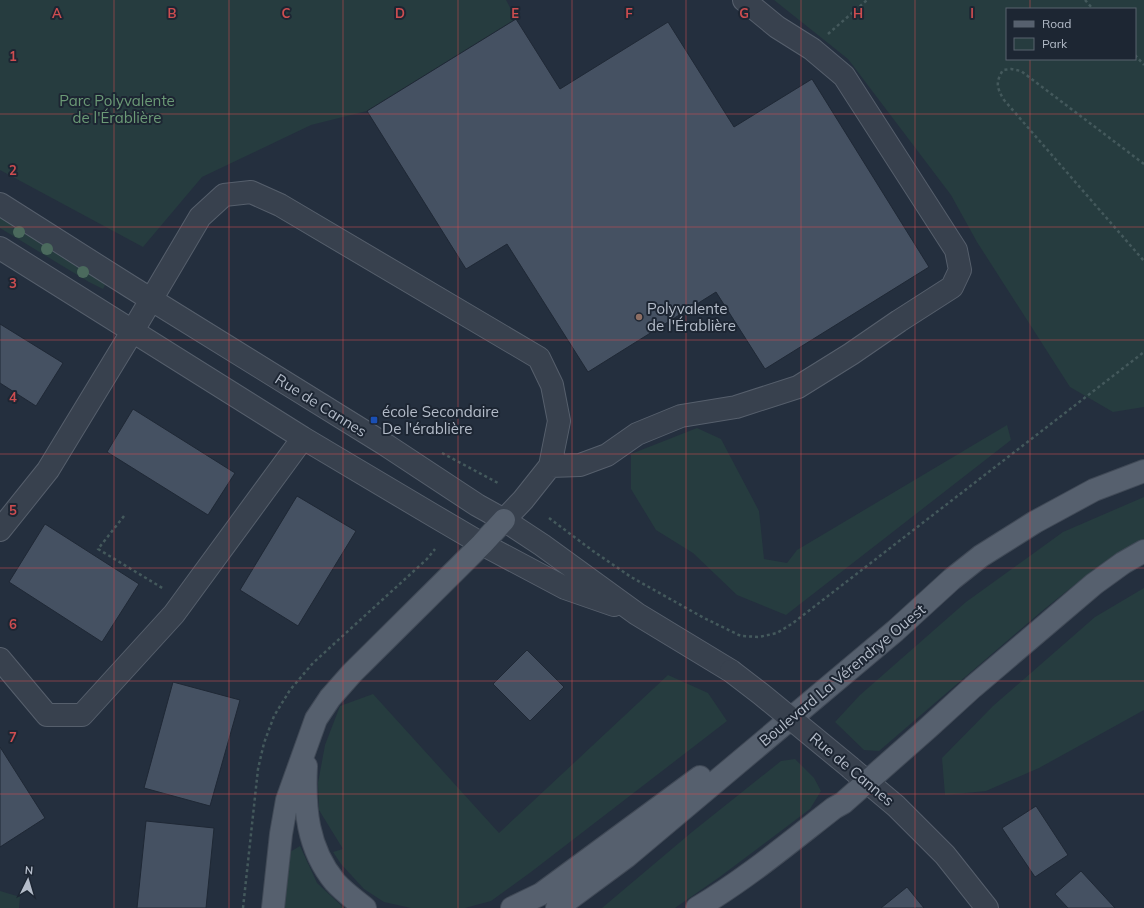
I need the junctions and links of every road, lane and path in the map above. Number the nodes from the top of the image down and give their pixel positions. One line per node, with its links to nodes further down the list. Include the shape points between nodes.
1 (744, 0): 5 (street, via 777,27)
2 (867, 0): 5 (path)
3 (1084, 0): 4 (path)
4 (1092, 8)
5 (812, 49): 16 (street, via 844,76 956,250 960,270 952,287 798,387 736,407 681,416 637,434 607,455 580,464)
6 (1136, 56): 7 (path)
7 (1144, 65)
8 (1144, 164): 11 (path, via 1021,71 1003,70 998,77 998,88 1004,100)
9 (0, 204): 12 (street, Rue de Cannes)
10 (0, 248): 13 (street, Rue de Cannes)
11 (1143, 259)
12 (152, 299): 13 (street); 16 (street, via 200,217 224,195 251,192 280,205 539,358 552,384 559,421); 20 (street, Rue de Cannes)
13 (132, 332): 15 (street, Rue de Cannes); 21 (street, via 48,470)
14 (1144, 352): 19 (path, via 777,633 758,637 741,636 704,618 631,577)
15 (303, 438): 22 (street, Rue de Cannes); 24 (street)
16 (550, 466): 20 (street)
17 (1144, 470): 27 (main road, Boulevard La Vérendrye Ouest, via 1094,490 1035,522 981,556)
18 (124, 516): 24 (path, via 98,549)
19 (549, 518)
20 (504, 520): 22 (main road); 25 (street, Rue de Cannes)
21 (0, 530)
22 (482, 544): 25 (street, Rue de Cannes, via 564,588); 28 (main road, via 460,563 347,678 316,719)
23 (1144, 551): 29 (main road, via 1094,584 928,728)
24 (184, 601): 26 (street, via 82,715 47,714)
25 (637, 614): 29 (street, Rue de Cannes, bridge, via 730,671)
26 (0, 659)
27 (833, 682): 32 (main road, via 541,894); 33 (main road, Boulevard La Vérendrye Ouest, via 626,857)
28 (306, 745): 30 (main road, via 287,800); 31 (main road, via 305,799 311,839 321,862 335,882)
29 (859, 775): 34 (main road, via 843,803); 35 (street, Rue de Cannes, via 896,806 946,855)
30 (272, 908)
31 (365, 908)
32 (512, 908)
33 (557, 908)
34 (697, 908)
35 (987, 908)

